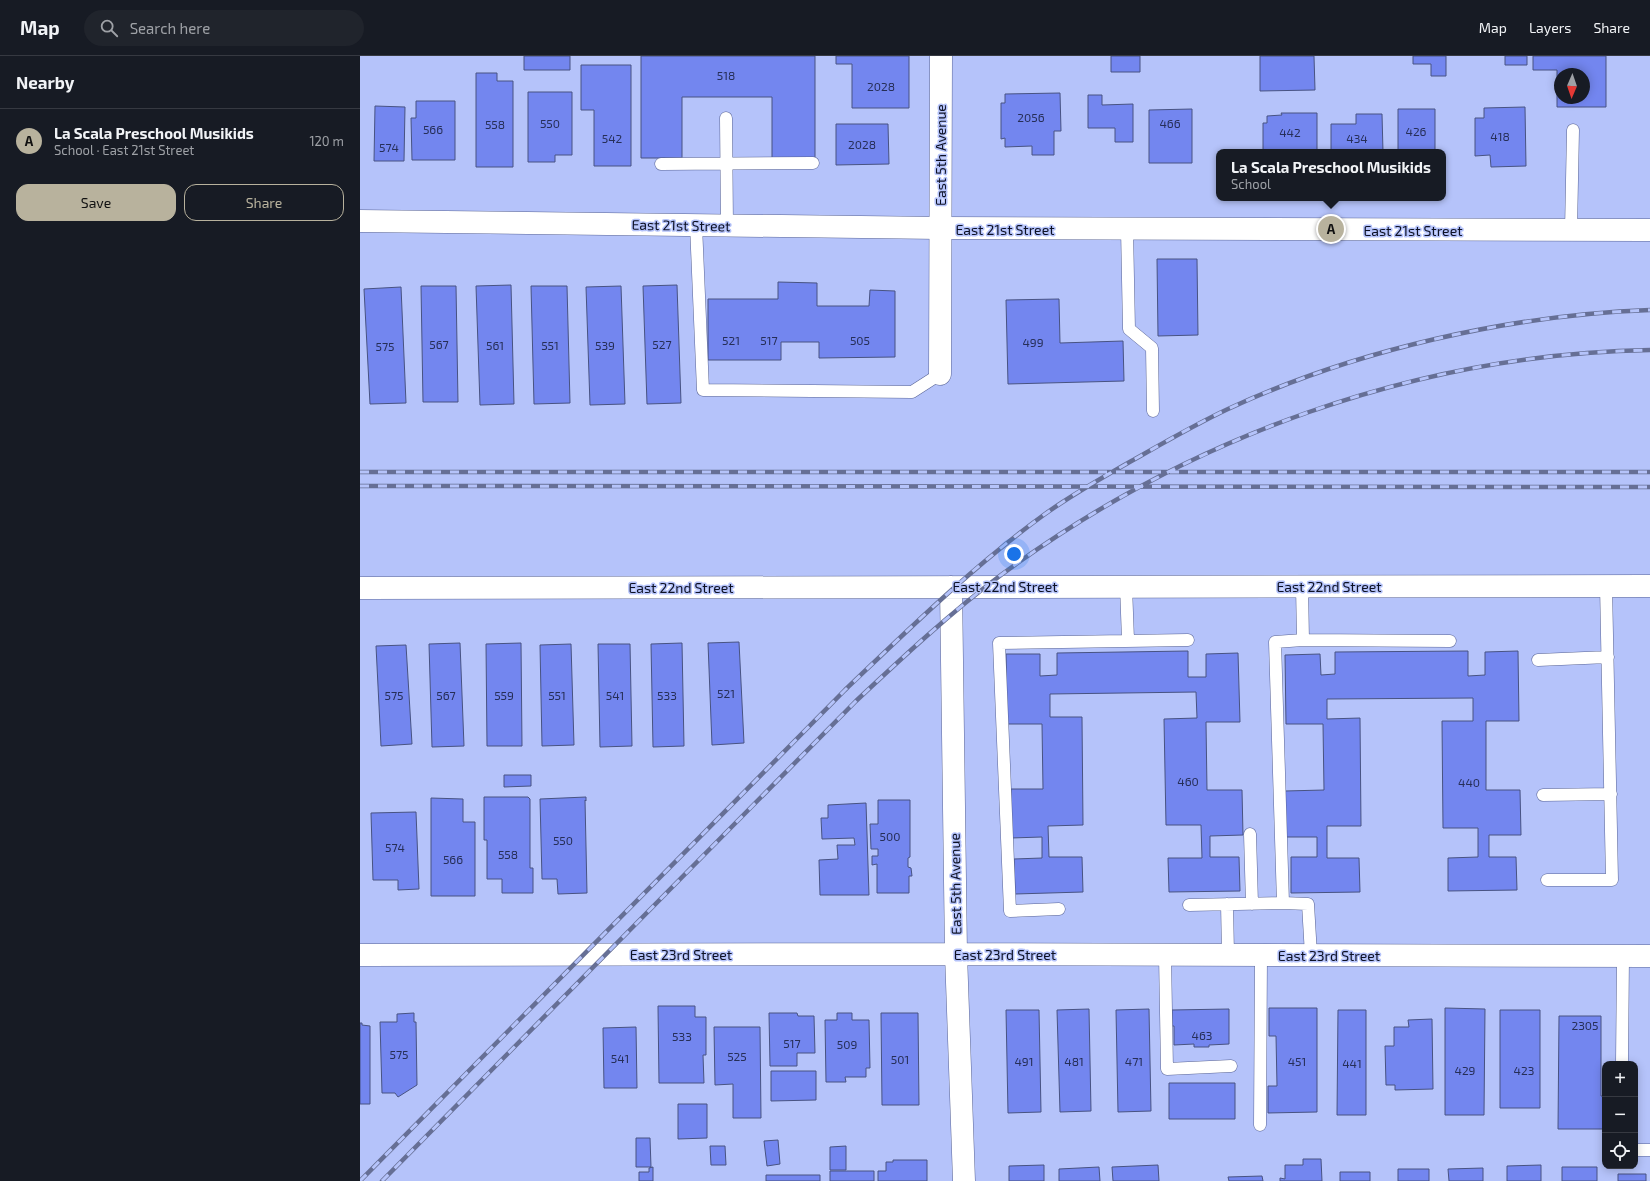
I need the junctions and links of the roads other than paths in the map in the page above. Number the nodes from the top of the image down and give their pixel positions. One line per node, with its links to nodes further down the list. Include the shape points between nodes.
1 (941, 56): 10 (street, East 5th Avenue)
2 (726, 118): 4 (lane)
3 (1573, 130): 12 (lane)
4 (727, 163): 5 (lane); 6 (lane); 9 (lane)
5 (813, 163)
6 (661, 164)
7 (360, 222): 8 (street, East 21st Street)
8 (696, 225): 9 (street, East 21st Street); 14 (lane, via 703,390 912,392)
9 (727, 226): 10 (street, East 21st Street)
10 (940, 228): 11 (street, East 21st Street); 14 (street, East 5th Avenue)
11 (1126, 229): 12 (street, East 21st Street); 15 (lane, via 1129,329 1152,348)
12 (1571, 230): 13 (street, East 21st Street)
13 (1650, 230)
14 (940, 374)
15 (1153, 411)
16 (1126, 586): 17 (street, East 22nd Street); 20 (street, East 22nd Street); 22 (lane)
17 (1302, 586): 18 (street, East 22nd Street); 24 (lane)
18 (1606, 586): 19 (street, East 22nd Street); 26 (lane)
19 (1650, 586)
20 (951, 587): 21 (street, East 22nd Street); 37 (street, East 5th Avenue)
21 (360, 588)
22 (1128, 640): 23 (lane); 36 (lane, via 998,643 1010,911)
23 (1188, 640)
24 (1303, 640): 25 (lane); 32 (lane, via 1275,642)
25 (1450, 641)
26 (1608, 658): 27 (lane); 28 (lane)
27 (1538, 660)
28 (1610, 794): 29 (lane); 31 (lane, via 1612,880)
29 (1543, 795)
30 (1250, 834): 34 (lane)
31 (1547, 880)
32 (1283, 903): 34 (lane); 42 (lane, via 1308,904)
33 (1227, 904): 34 (lane); 35 (lane); 38 (lane)
34 (1252, 904)
35 (1189, 905)
36 (1059, 909)
37 (956, 954): 39 (street, East 23rd Street); 40 (street, East 23rd Street); 50 (street, East 5th Avenue)
38 (1228, 954): 40 (street, East 23rd Street); 41 (street, East 23rd Street)
39 (360, 955)
40 (1165, 955): 46 (lane, via 1167,1069)
41 (1261, 955): 42 (street, East 23rd Street); 47 (lane)
42 (1311, 955): 43 (street, East 23rd Street)
43 (1623, 956): 44 (street, East 23rd Street); 45 (lane)
44 (1650, 956)
45 (1622, 1061)
46 (1231, 1066)
47 (1260, 1125)
48 (1638, 1150): 49 (lane)
49 (1650, 1150)
50 (964, 1181)

